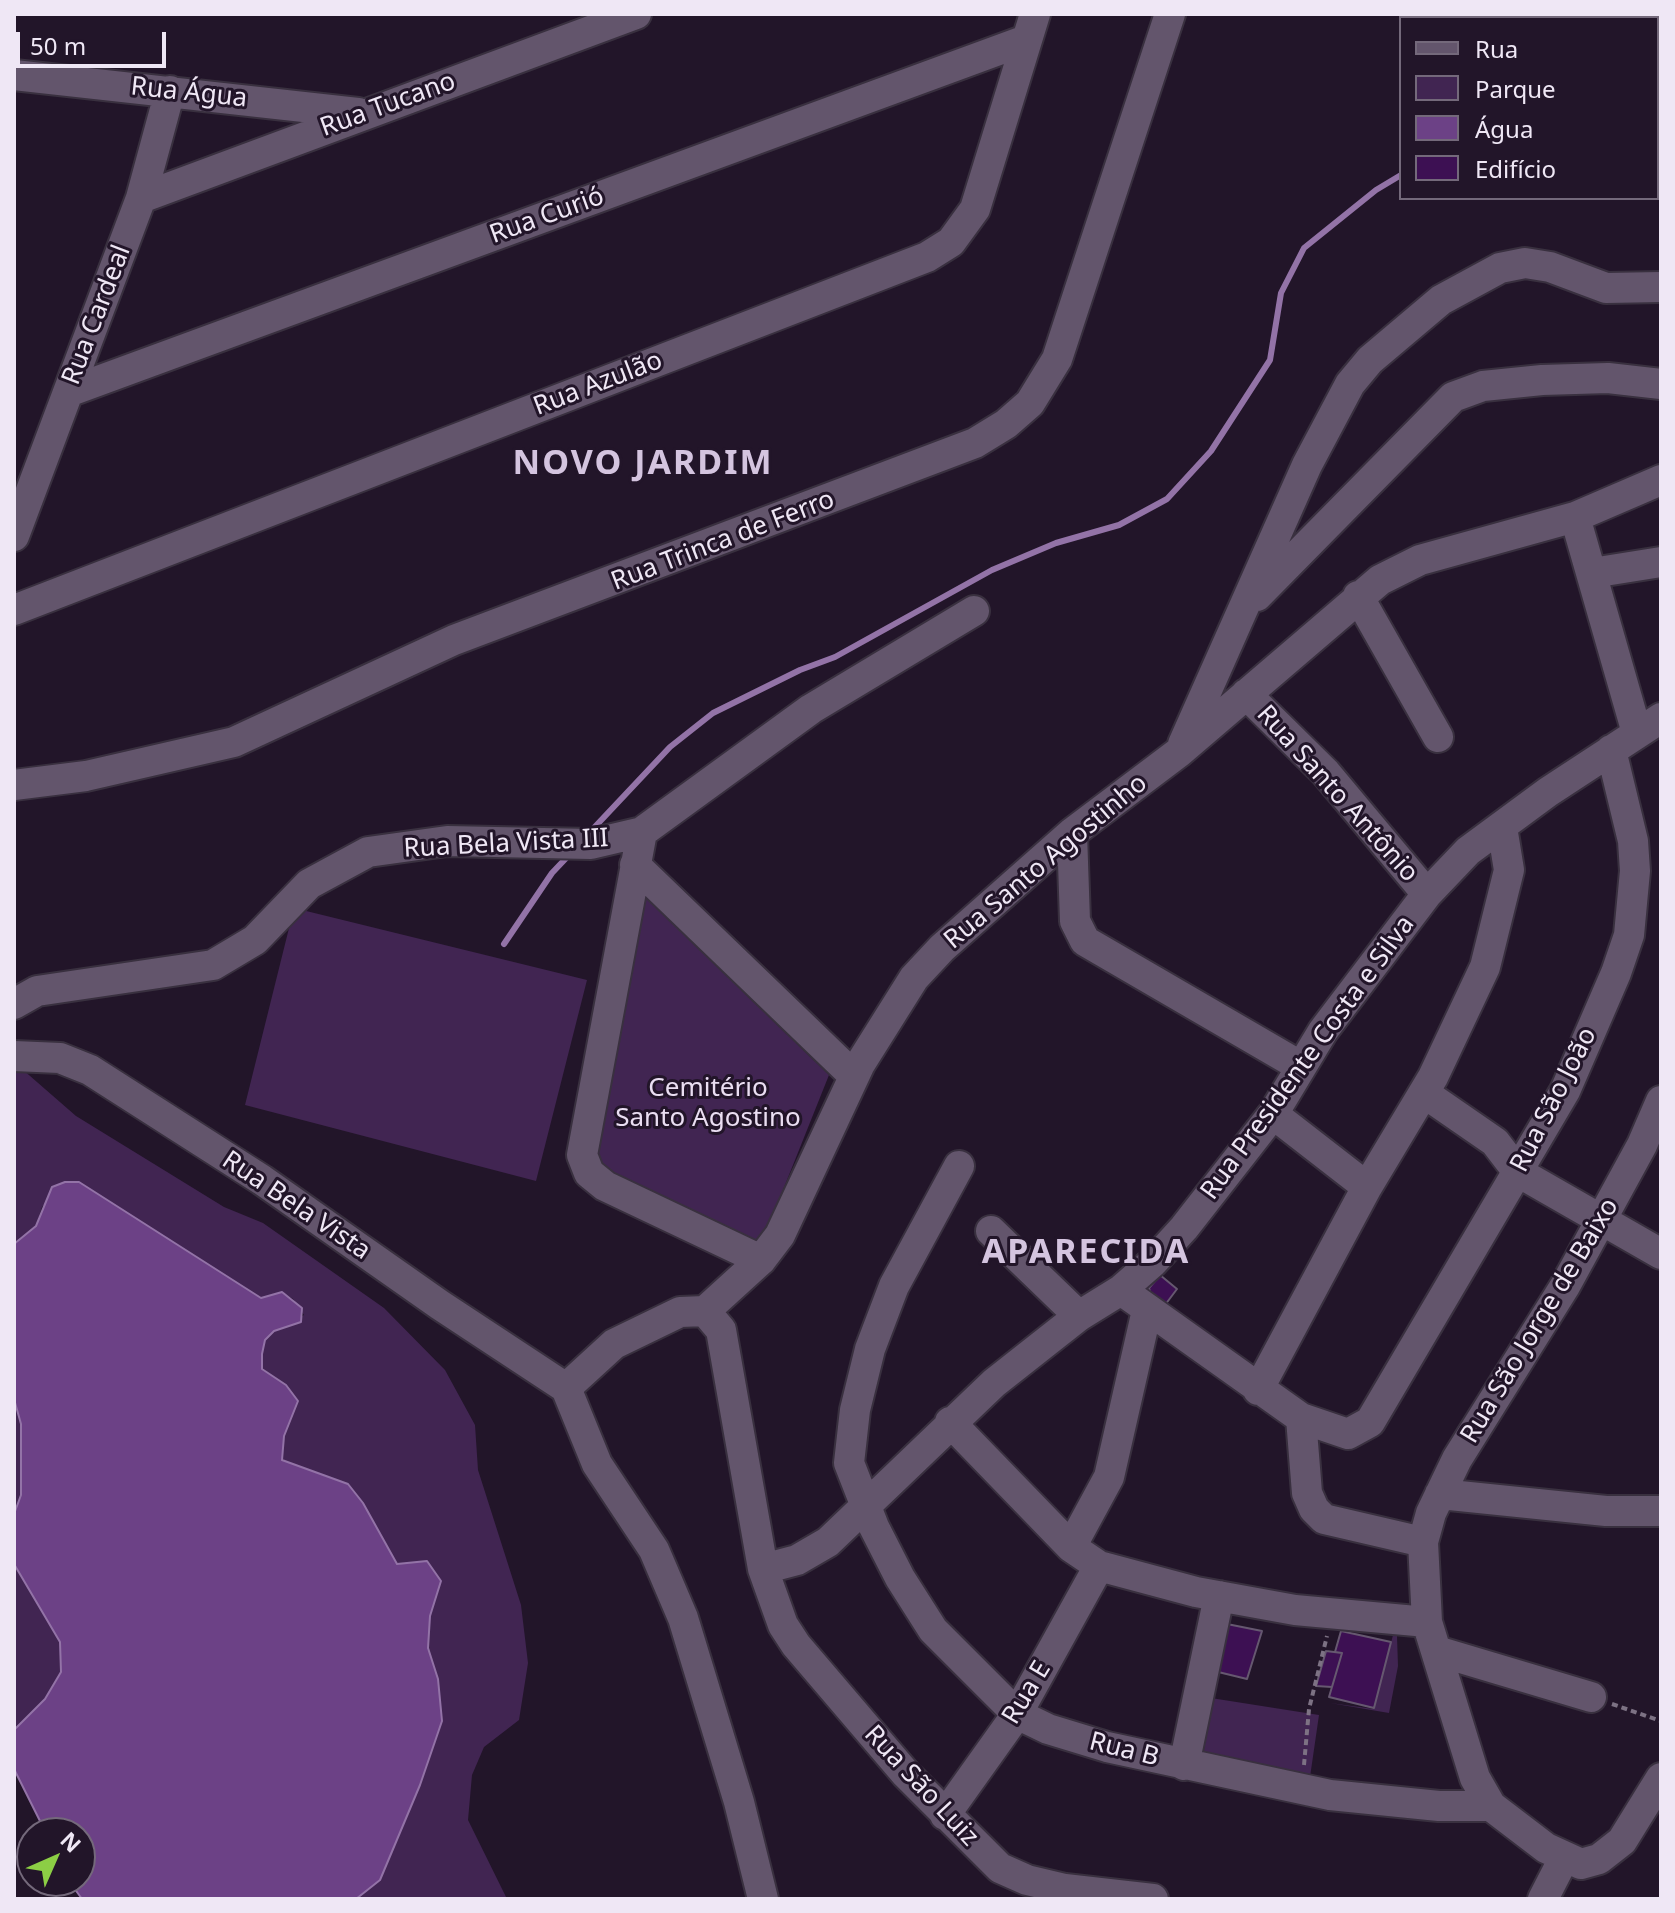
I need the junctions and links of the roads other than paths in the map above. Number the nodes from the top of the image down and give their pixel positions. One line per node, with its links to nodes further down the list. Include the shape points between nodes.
1 (636, 14): 6 (street, Rua Tucano)
2 (1170, 14): 25 (street, Rua Trinca de Ferro, via 1057,359 1030,403 1006,424 975,443 454,640 234,742 86,776)
3 (1030, 27): 10 (street, Rua Curió); 18 (street, Rua Azulão, via 975,209 951,242 927,257)
4 (14, 75): 5 (street, Rua Água)
5 (170, 91): 6 (street, Rua Água); 7 (street, Rua Cardeal)
6 (364, 113): 7 (street, Rua Tucano)
7 (141, 198): 10 (street, Rua Cardeal)
8 (1661, 287): 17 (street, via 1606,288 1525,263 1500,268 1441,300 1370,360 1350,384 1307,465)
9 (1661, 384): 17 (street, via 1608,378 1542,380 1483,386 1453,397)
10 (68, 392): 13 (street, Rua Cardeal)
11 (1661, 480): 12 (street, Rua Santo Agostinho)
12 (1575, 517): 15 (street); 16 (street, Rua Santo Agostinho, via 1420,560)
13 (14, 536)
14 (1661, 562): 15 (street)
15 (1592, 573): 21 (street)
16 (1358, 596): 20 (street, Rua Santo Agostinho); 22 (street)
17 (1244, 608): 24 (street)
18 (14, 610)
19 (974, 611): 27 (street, Rua Bela Vista III, via 811,709)
20 (1246, 694): 24 (street, Rua Santo Agostinho); 30 (street, Rua Santo Antônio, via 1326,773)
21 (1649, 725): 23 (street, Rua Presidente Costa e Silva)
22 (1438, 737)
23 (1611, 750): 26 (street, Rua Presidente Costa e Silva); 39 (street, Rua São João, via 1633,841 1629,935 1565,1091)
24 (1178, 753): 28 (street, Rua Santo Agostinho)
25 (14, 785)
26 (1502, 827): 30 (street, Rua Presidente Costa e Silva, via 1468,851); 35 (street, via 1509,870 1485,967)
27 (642, 832): 29 (street); 31 (street, Rua Bela Vista III, via 591,844 447,841 368,852 309,884 255,940 213,965 37,991)
28 (1072, 833): 33 (street, via 1075,921 1085,941); 34 (street, Rua Santo Agostinho, via 914,978)
29 (635, 865): 34 (street); 44 (street, via 582,1155 589,1173 605,1186)
30 (1427, 894): 33 (street, Rua Presidente Costa e Silva)
31 (14, 1004)
32 (14, 1056): 49 (street, Rua Bela Vista, via 60,1058 90,1070 262,1180)
33 (1300, 1066): 37 (street, Rua Presidente Costa e Silva)
34 (854, 1076): 44 (street, Rua Santo Agostinho, via 780,1235)
35 (1424, 1093): 39 (street, via 1495,1142); 40 (street)
36 (1661, 1101): 41 (street, Rua São Jorge de Baixo)
37 (1273, 1114): 40 (street); 45 (street, Rua Presidente Costa e Silva, via 1184,1228)
38 (959, 1166): 54 (street, Rua B, via 894,1286 870,1349 849,1463)
39 (1518, 1172): 41 (street); 51 (street, Rua São João, via 1370,1422 1348,1434)
40 (1367, 1187): 50 (street)
41 (1600, 1222): 43 (street); 53 (street, Rua São Jorge de Baixo)
42 (991, 1231): 48 (street)
43 (1661, 1254)
44 (761, 1260): 47 (street, Rua Santo Agostinho)
45 (1121, 1290): 46 (street); 48 (street, Rua Presidente Costa e Silva)
46 (1147, 1310): 50 (street); 57 (street, via 1109,1477)
47 (705, 1311): 49 (street, via 680,1312 614,1344); 59 (street, via 724,1342)
48 (1079, 1316): 52 (street, Rua Presidente Costa e Silva)
49 (566, 1388): 70 (street, via 597,1464 654,1550 674,1595 739,1802)
50 (1258, 1390): 51 (street)
51 (1301, 1418): 56 (street, via 1307,1493 1314,1509 1324,1519)
52 (950, 1422): 54 (street, Rua Presidente Costa e Silva); 57 (street)
53 (1440, 1494): 55 (street, via 1606,1511); 56 (street, Rua São Jorge de Baixo)
54 (867, 1507): 59 (street, Rua Presidente Costa e Silva, via 828,1542); 64 (street, Rua B, via 900,1578 933,1630)
55 (1661, 1511)
56 (1423, 1542): 61 (street)
57 (1071, 1547): 58 (street)
58 (1099, 1566): 60 (street); 64 (street, Rua E)
59 (763, 1569): 68 (street, Rua São Luiz, via 796,1645)
60 (1219, 1596): 61 (street, via 1333,1615); 65 (street)
61 (1427, 1622): 62 (street)
62 (1437, 1651): 63 (street); 67 (street, via 1475,1778)
63 (1591, 1697)
64 (1017, 1714): 65 (street, Rua B, via 1048,1729); 68 (street, Rua E)
65 (1184, 1765): 67 (street, Rua B, via 1302,1789 1439,1806)
66 (1661, 1778): 69 (street, via 1622,1841 1599,1859 1581,1864)
67 (1491, 1806): 69 (street)
68 (945, 1815): 71 (street, Rua São Luiz, via 1000,1868 1027,1880)
69 (1564, 1858): 72 (street)
70 (763, 1899)
71 (1153, 1899)
72 (1543, 1899)

